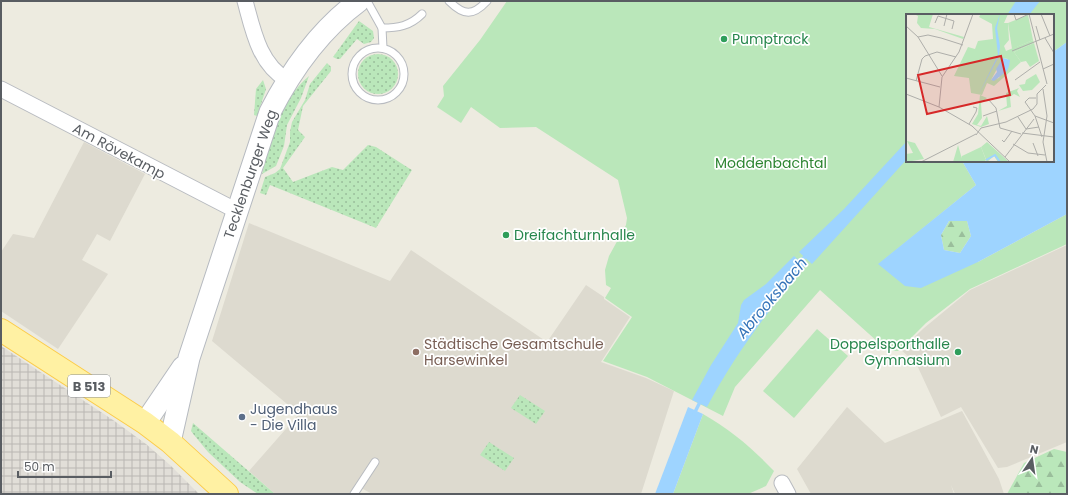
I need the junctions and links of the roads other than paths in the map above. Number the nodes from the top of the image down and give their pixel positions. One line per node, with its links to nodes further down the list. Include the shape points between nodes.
1 (245, 1): 9 (street, via 263,56 279,75)
2 (359, 1): 9 (street, Tecklenburger Weg, via 328,28)
3 (367, 1): 7 (lane)
4 (449, 1): 5 (lane, via 458,10 470,13 479,10)
5 (487, 1)
6 (422, 14): 7 (lane, via 414,22 400,28)
7 (382, 28): 8 (lane)
8 (383, 48): 8 (lane, via 373,48 362,53 354,63 354,86 371,100 391,97 399,89 403,78 404,72 398,57)
9 (287, 80): 11 (street, Tecklenburger Weg, via 270,112)
10 (1, 89): 11 (street, Am Rövekamp)
11 (237, 211): 13 (street, Tecklenburger Weg)
12 (1, 330): 14 (main road, B 513)
13 (189, 358): 14 (street, Tecklenburger Weg); 15 (street, Tecklenburger Weg)
14 (145, 424): 15 (main road, B 513)
15 (170, 442): 17 (main road, B 513)
16 (375, 462): 18 (lane)
17 (227, 494)
18 (354, 494)

